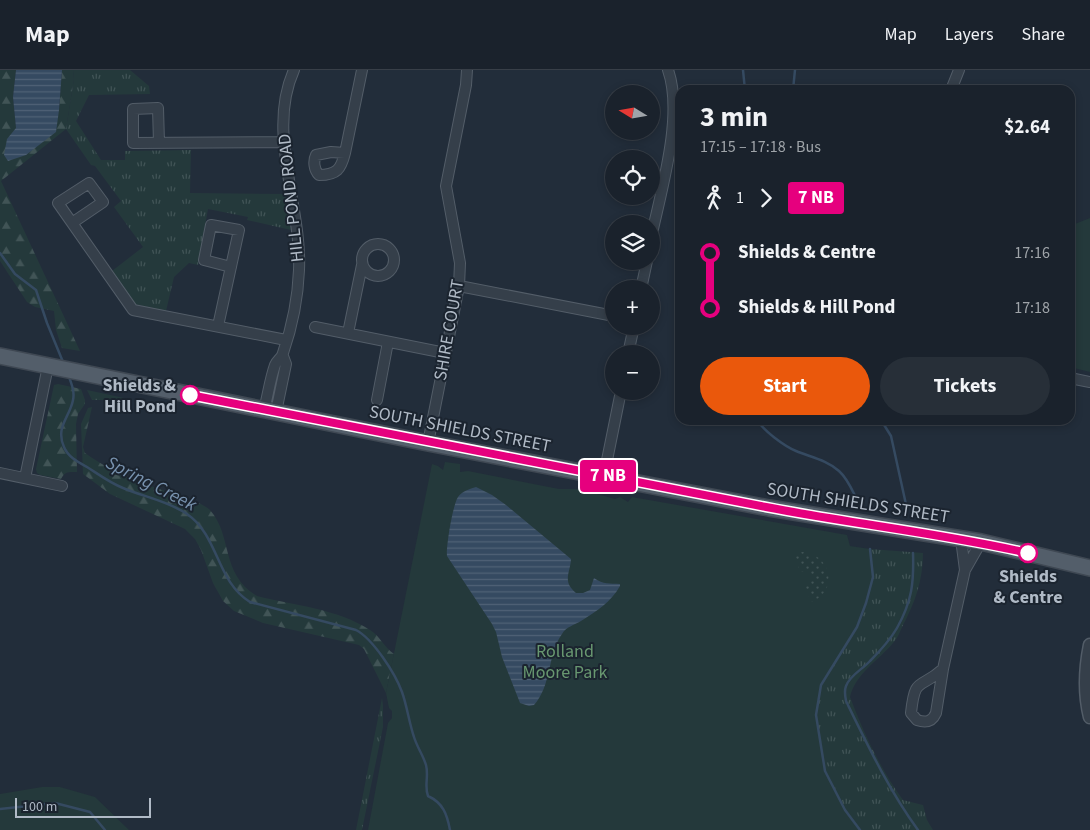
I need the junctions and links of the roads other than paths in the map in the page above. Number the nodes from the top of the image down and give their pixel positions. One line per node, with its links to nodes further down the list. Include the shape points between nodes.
1 (294, 70): 7 (street, HILL POND ROAD, via 283,111)
2 (362, 70): 9 (street)
3 (467, 70): 14 (street, SHIRE COURT, via 446,186 460,263)
4 (668, 70): 10 (street, via 674,98 674,120)
5 (959, 70): 6 (street)
6 (953, 85)
7 (284, 142): 8 (street); 19 (street, HILL POND ROAD, via 299,250 296,293)
8 (159, 143)
9 (345, 153)
10 (655, 215)
11 (72, 223): 16 (street, via 133,310)
12 (362, 265): 18 (street)
13 (231, 266): 13 (street, via 204,260 211,225 239,230); 16 (street)
14 (459, 286): 15 (street); 21 (street, SHIRE COURT)
15 (605, 314)
16 (218, 326): 19 (street)
17 (315, 328): 18 (street)
18 (348, 333): 20 (street)
19 (286, 340): 28 (street, HILL POND ROAD, via 283,356 286,364)
20 (388, 342): 21 (street); 26 (street)
21 (445, 353): 29 (street, SHIRE COURT)
22 (0, 356): 23 (main road, SOUTH SHIELDS STREET)
23 (53, 367): 28 (main road, SOUTH SHIELDS STREET); 32 (street)
24 (1075, 379): 25 (street)
25 (1090, 382)
26 (377, 400)
27 (619, 400): 31 (street)
28 (270, 411): 29 (main road, SOUTH SHIELDS STREET)
29 (428, 443): 31 (main road, SOUTH SHIELDS STREET)
30 (0, 473): 32 (street)
31 (604, 475): 34 (main road, SOUTH SHIELDS STREET, via 769,508)
32 (25, 478): 33 (street)
33 (62, 486)
34 (962, 539): 35 (main road, SOUTH SHIELDS STREET); 37 (street)
35 (981, 542): 36 (main road, SOUTH SHIELDS STREET); 37 (street)
36 (1090, 568)
37 (965, 570): 39 (street)
38 (1090, 645): 40 (street, via 1085,676)
39 (944, 670): 39 (street, via 915,689 911,713 917,720 928,722 933,719)
40 (1090, 718)

